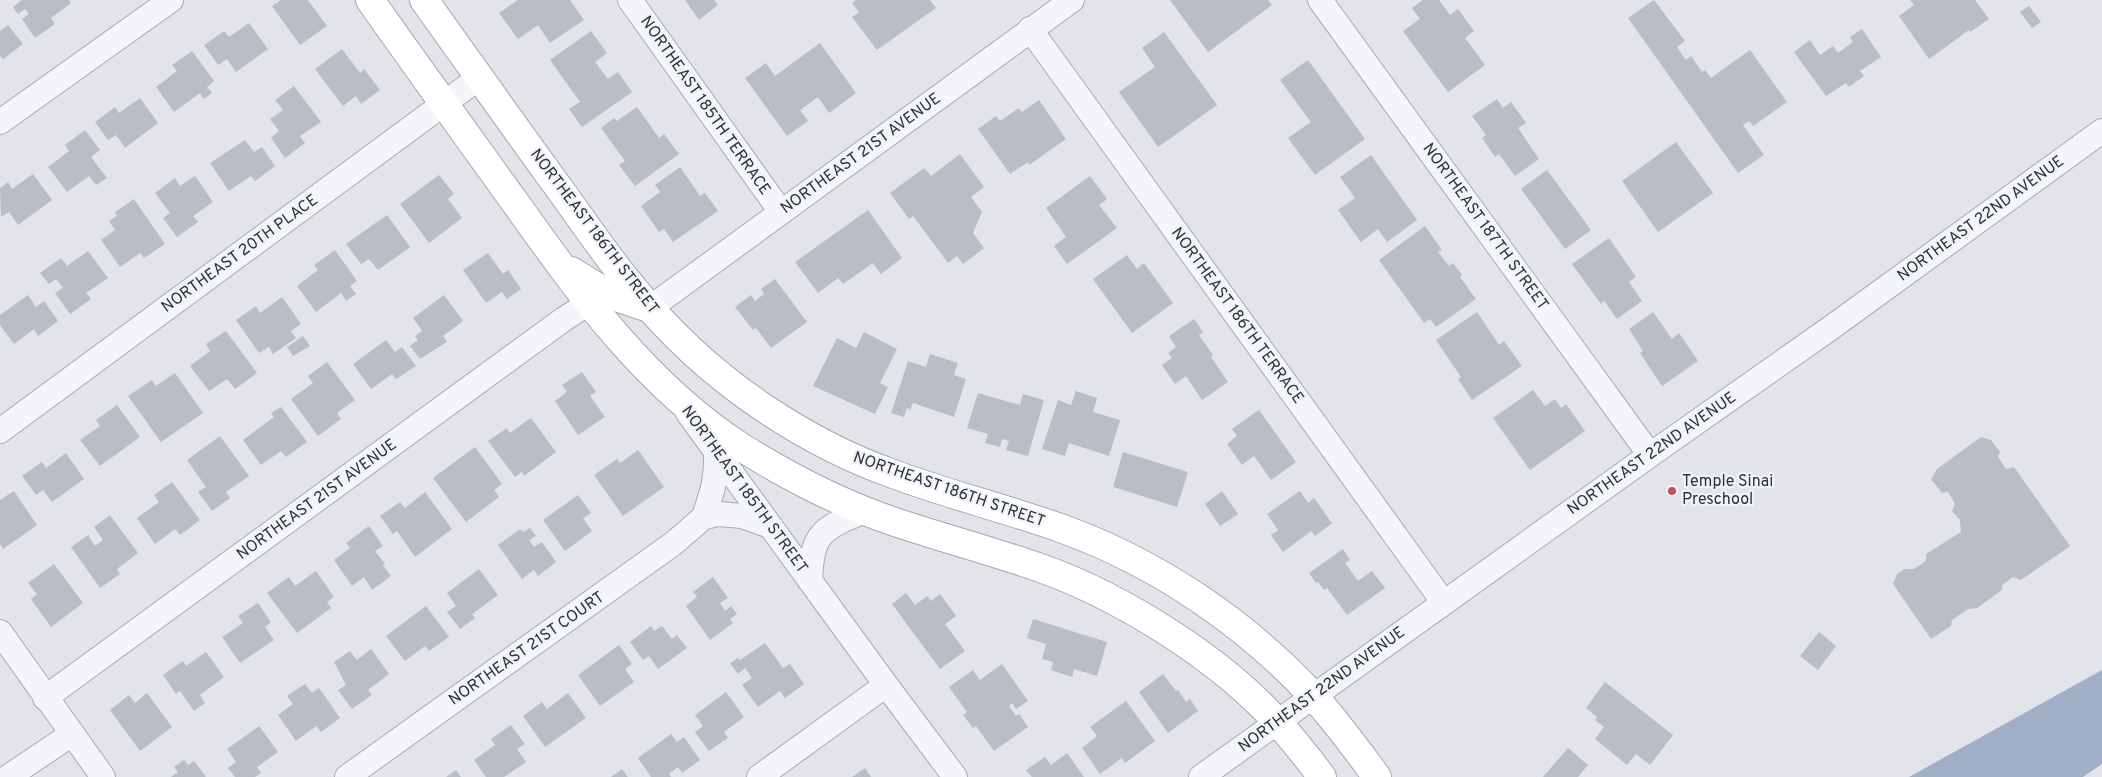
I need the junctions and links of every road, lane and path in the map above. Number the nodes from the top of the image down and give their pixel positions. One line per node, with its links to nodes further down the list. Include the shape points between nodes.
1 (171, 0): 10 (street)
2 (370, 0): 9 (main road)
3 (424, 0): 8 (main road, NORTHEAST 186TH STREET)
4 (630, 0): 12 (street, NORTHEAST 185TH TERRACE)
5 (1072, 0): 7 (street, NORTHEAST 21ST AVENUE)
6 (1320, 0): 19 (street, NORTHEAST 187TH STREET)
7 (1030, 29): 12 (street, NORTHEAST 21ST AVENUE); 24 (street, NORTHEAST 186TH TERRACE)
8 (480, 77): 9 (street, NORTHEAST 20TH PLACE); 15 (main road, NORTHEAST 186TH STREET, via 615,265)
9 (444, 104): 13 (main road); 17 (street, NORTHEAST 20TH PLACE)
10 (0, 122)
11 (2102, 131): 19 (street, NORTHEAST 22ND AVENUE)
12 (781, 212): 15 (street, NORTHEAST 21ST AVENUE)
13 (556, 260): 14 (main road); 15 (main road, via 610,295)
14 (589, 303): 16 (main road, via 631,353); 28 (street, NORTHEAST 21ST AVENUE)
15 (650, 308): 27 (main road, NORTHEAST 186TH STREET, via 714,370 808,436 891,474 1093,540 1203,601 1266,651)
16 (677, 398): 18 (street, NORTHEAST 185TH STREET); 20 (main road, via 748,451 804,483)
17 (0, 431)
18 (716, 452): 21 (street, NORTHEAST 21ST COURT, via 714,491); 22 (street, NORTHEAST 185TH STREET)
19 (1650, 455): 24 (street, NORTHEAST 22ND AVENUE)
20 (864, 511): 23 (street, NORTHEAST 185TH STREET, via 837,522 816,540); 29 (main road, via 1048,570 1105,597 1194,651 1255,699)
21 (704, 517): 22 (street, via 730,514); 33 (street, NORTHEAST 21ST COURT, via 674,544)
22 (770, 526): 23 (street, NORTHEAST 185TH STREET)
23 (810, 581): 26 (street, NORTHEAST 185TH STREET)
24 (1444, 603): 27 (street, NORTHEAST 22ND AVENUE)
25 (0, 632): 28 (street)
26 (886, 686): 34 (street); 35 (street, NORTHEAST 185TH STREET)
27 (1314, 697): 29 (street, NORTHEAST 22ND AVENUE); 38 (main road, NORTHEAST 186TH STREET)
28 (45, 698): 30 (street)
29 (1277, 723): 36 (street, NORTHEAST 22ND AVENUE); 37 (main road)
30 (72, 734): 31 (street); 32 (street)
31 (8, 777)
32 (103, 777)
33 (346, 777)
34 (759, 777)
35 (955, 777)
36 (1201, 777)
37 (1322, 777)
38 (1377, 777)

